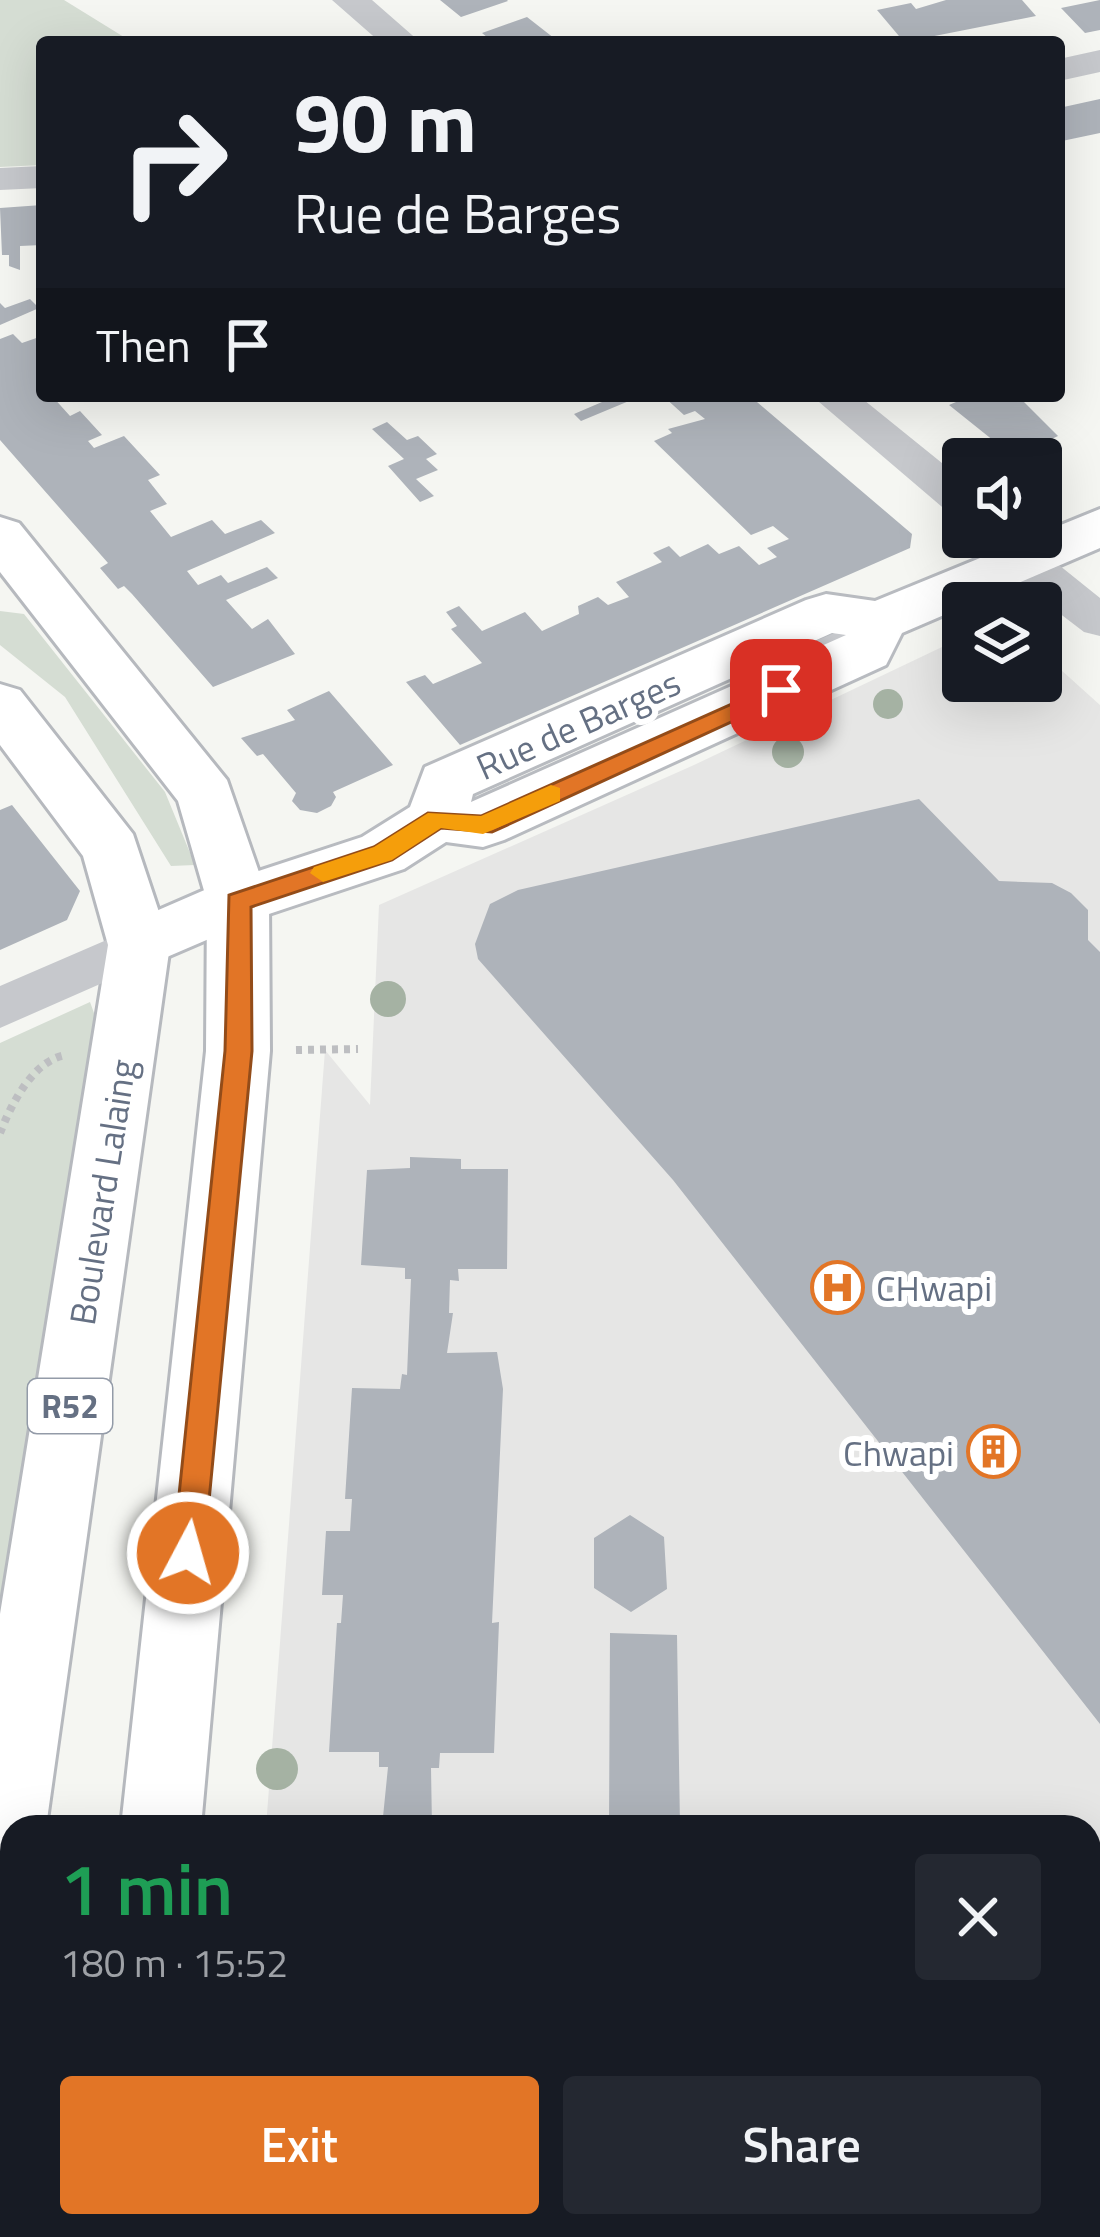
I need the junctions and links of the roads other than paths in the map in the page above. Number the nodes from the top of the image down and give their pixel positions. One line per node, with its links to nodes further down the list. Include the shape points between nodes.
1 (350, 0): 2 (street)
2 (395, 36)
3 (1100, 61): 4 (street)
4 (1065, 69)
5 (36, 177): 6 (street)
6 (0, 179)
7 (839, 402): 8 (street)
8 (942, 485)
9 (1100, 527): 11 (main road, Rue de Barges)
10 (0, 536): 16 (main road, via 206,795)
11 (1062, 536)
12 (994, 558): 16 (main road, Rue de Barges, via 880,621 866,651 483,825 437,819 383,853)
13 (1023, 558): 14 (street)
14 (1093, 606)
15 (0, 704): 17 (main road, R52, via 112,850)
16 (238, 901): 17 (main road, Rue de Barges); 20 (main road, via 238,1051)
17 (139, 945): 18 (street, Rue de Barges); 19 (main road, Boulevard Lalaing / R52)
18 (0, 1008)
19 (8, 1815)
20 (162, 1815)

